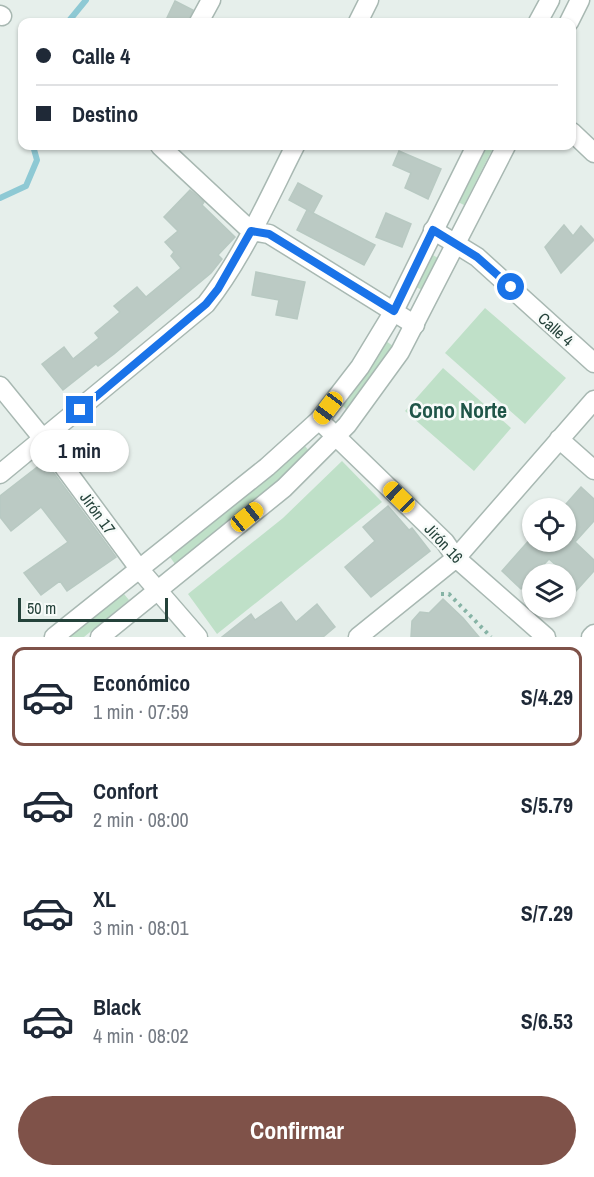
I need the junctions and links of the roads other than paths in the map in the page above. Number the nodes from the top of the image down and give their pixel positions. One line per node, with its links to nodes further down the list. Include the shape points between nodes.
1 (211, 0): 5 (street)
2 (369, 0): 6 (street)
3 (550, 0): 7 (street)
4 (580, 0): 8 (street)
5 (201, 18)
6 (360, 18)
7 (540, 18)
8 (571, 18)
9 (576, 136): 14 (street)
10 (164, 150): 16 (street)
11 (293, 150): 16 (street)
12 (474, 150): 15 (street)
13 (504, 150): 17 (street)
14 (594, 153)
15 (433, 230): 17 (street, Calle 4); 18 (street)
16 (251, 231): 18 (street, via 269,234); 26 (street, via 206,304)
17 (456, 242): 19 (street); 20 (street, Calle 4)
18 (394, 311): 19 (street); 23 (street, via 360,367)
19 (415, 325): 24 (street, via 381,382)
20 (594, 363)
21 (0, 386): 26 (street, Jirón 17)
22 (594, 400): 25 (street)
23 (319, 420): 24 (street, Jirón 16); 30 (street)
24 (337, 437): 29 (street, Jirón 16, via 445,542); 31 (street, via 284,488)
25 (560, 439): 27 (street); 29 (street)
26 (44, 440): 28 (street); 30 (street, Jirón 17)
27 (594, 470)
28 (0, 474)
29 (456, 558): 35 (street); 36 (street, Jirón 16)
30 (140, 570): 31 (street, Jirón 17); 32 (street)
31 (159, 589): 33 (street); 34 (street, Jirón 17)
32 (54, 637)
33 (99, 637)
34 (198, 637)
35 (358, 637)
36 (546, 637)

